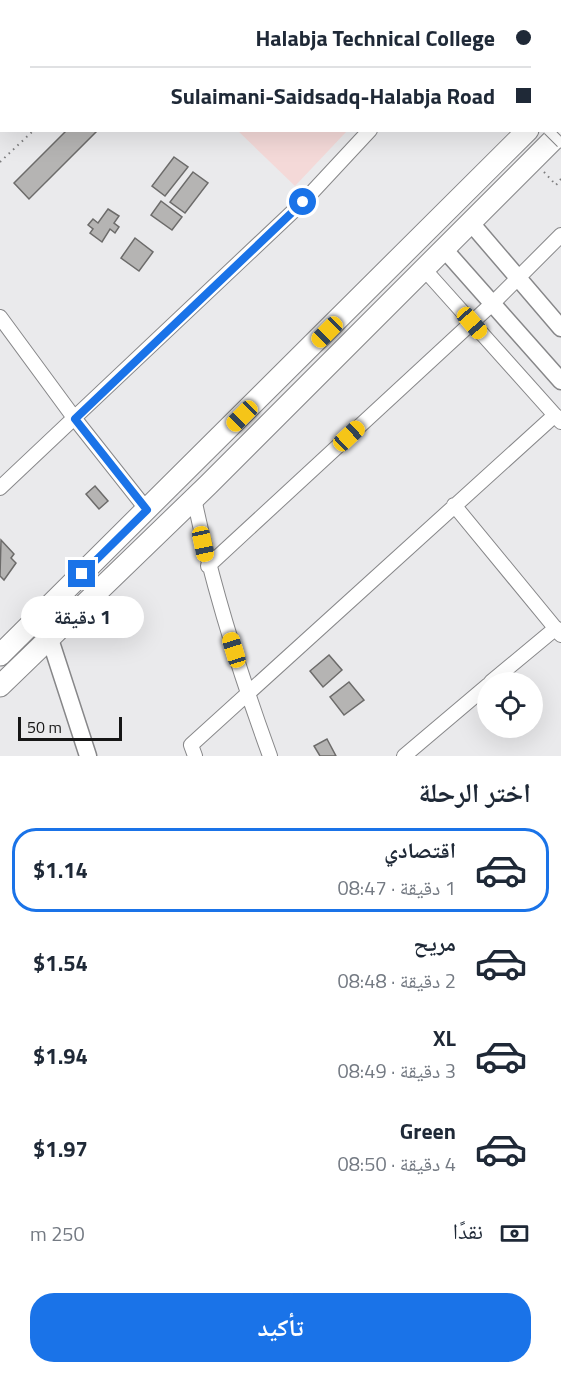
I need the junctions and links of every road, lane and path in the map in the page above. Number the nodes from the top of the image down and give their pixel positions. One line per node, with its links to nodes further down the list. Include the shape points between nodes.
1 (32, 132): 7 (path)
2 (368, 132): 21 (street, via 303,202)
3 (526, 132): 22 (highway)
4 (550, 132): 6 (street, bridge)
5 (561, 132): 10 (highway)
6 (561, 143)
7 (0, 162)
8 (561, 179): 9 (path)
9 (556, 184)
10 (471, 223): 12 (highway); 14 (street)
11 (561, 235): 14 (street)
12 (444, 249): 13 (highway); 15 (street)
13 (424, 269): 17 (street); 24 (highway)
14 (517, 278): 15 (street); 18 (street)
15 (493, 303): 17 (street); 19 (street)
16 (0, 316): 21 (street)
17 (472, 323): 20 (street); 27 (street)
18 (561, 328)
19 (561, 381)
20 (558, 418): 25 (street)
21 (75, 419): 23 (street); 26 (street)
22 (191, 466): 24 (highway); 26 (highway)
23 (0, 488)
24 (201, 491): 27 (street); 29 (highway)
25 (454, 505): 28 (street); 33 (street)
26 (147, 510): 30 (highway)
27 (208, 566): 33 (street)
28 (558, 631): 31 (street)
29 (50, 636): 32 (highway); 35 (street)
30 (0, 655)
31 (504, 672)
32 (0, 686)
33 (247, 692): 36 (street, via 191,745); 37 (street)
34 (477, 695): 38 (street)
35 (88, 756)
36 (195, 756)
37 (270, 756)
38 (404, 756)

